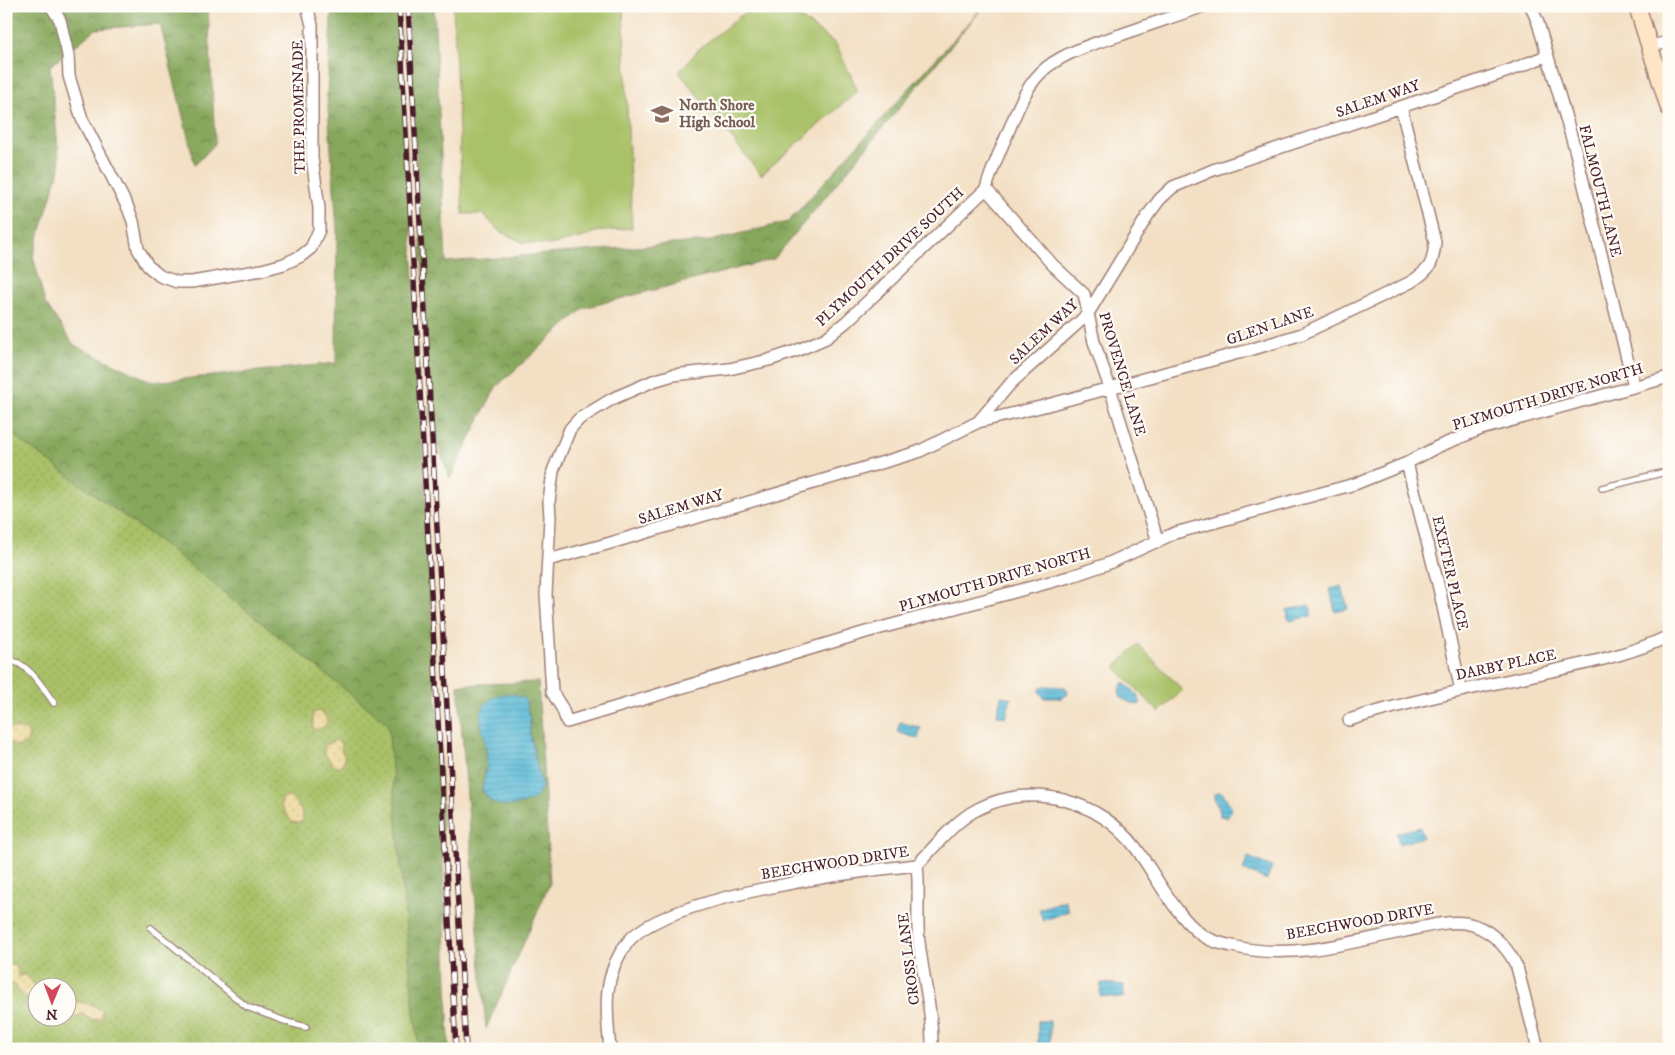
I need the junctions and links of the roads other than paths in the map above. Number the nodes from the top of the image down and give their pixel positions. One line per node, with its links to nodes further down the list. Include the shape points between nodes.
1 (51, 6): 2 (street, THE PROMENADE, via 60,20 69,76 82,119 128,208 138,249 148,266 160,276 177,282 262,270 284,264 311,248 319,230 319,208 312,158 312,25)
2 (307, 6)
3 (1204, 6): 11 (street, PLYMOUTH DRIVE SOUTH, via 1066,55 1046,68 1029,87 1019,107 991,169)
4 (1531, 6): 8 (street, FALMOUTH LANE)
5 (1637, 6): 7 (main road)
6 (1669, 42): 7 (street)
7 (1650, 46): 10 (main road)
8 (1546, 56): 9 (street, SALEM WAY); 14 (street, FALMOUTH LANE, via 1575,149)
9 (1401, 107): 12 (street, SALEM WAY, via 1213,170 1173,187 1148,214); 15 (street, GLEN LANE, via 1435,242 1433,260 1426,272 1412,282 1302,334)
10 (1669, 108)
11 (986, 189): 12 (street, PROVENCE LANE, via 1052,264 1084,294); 21 (street, PLYMOUTH DRIVE SOUTH, via 826,338 769,360 652,381 612,399 579,419 570,429 553,471)
12 (1087, 315): 15 (street, PROVENCE LANE); 16 (street, SALEM WAY, via 1011,383)
13 (1669, 377): 14 (street, PLYMOUTH DRIVE NORTH)
14 (1634, 386): 17 (street, PLYMOUTH DRIVE NORTH, via 1481,429)
15 (1110, 388): 16 (street, GLEN LANE); 20 (street, PROVENCE LANE)
16 (978, 422): 21 (street, SALEM WAY, via 918,452)
17 (1406, 463): 20 (street, PLYMOUTH DRIVE NORTH, via 1355,484 1175,534); 24 (street, EXETER PLACE, via 1439,588)
18 (1669, 471): 19 (lane)
19 (1602, 488)
20 (1158, 542): 21 (street, PLYMOUTH DRIVE NORTH, via 1069,577 866,632 567,722 552,692 546,594)
21 (548, 560)
22 (1669, 636): 24 (street, DARBY PLACE, via 1631,651 1582,664)
23 (6, 660): 25 (lane, via 18,663 30,672)
24 (1461, 690): 26 (street, DARBY PLACE)
25 (54, 703)
26 (1349, 720)
27 (917, 865): 30 (street, BEECHWOOD DRIVE, via 779,886 693,907 639,930 618,957 608,979); 31 (street, CROSS LANE, via 919,942 933,1030); 32 (street, BEECHWOOD DRIVE, via 955,826 984,806 1018,797 1053,796 1072,801 1115,825 1135,847 1190,924 1220,944 1288,952 1443,923 1464,923 1482,928 1498,940 1517,967)
28 (150, 928): 29 (lane, via 247,1007)
29 (306, 1027)
30 (610, 1049)
31 (932, 1049)
32 (1538, 1049)

